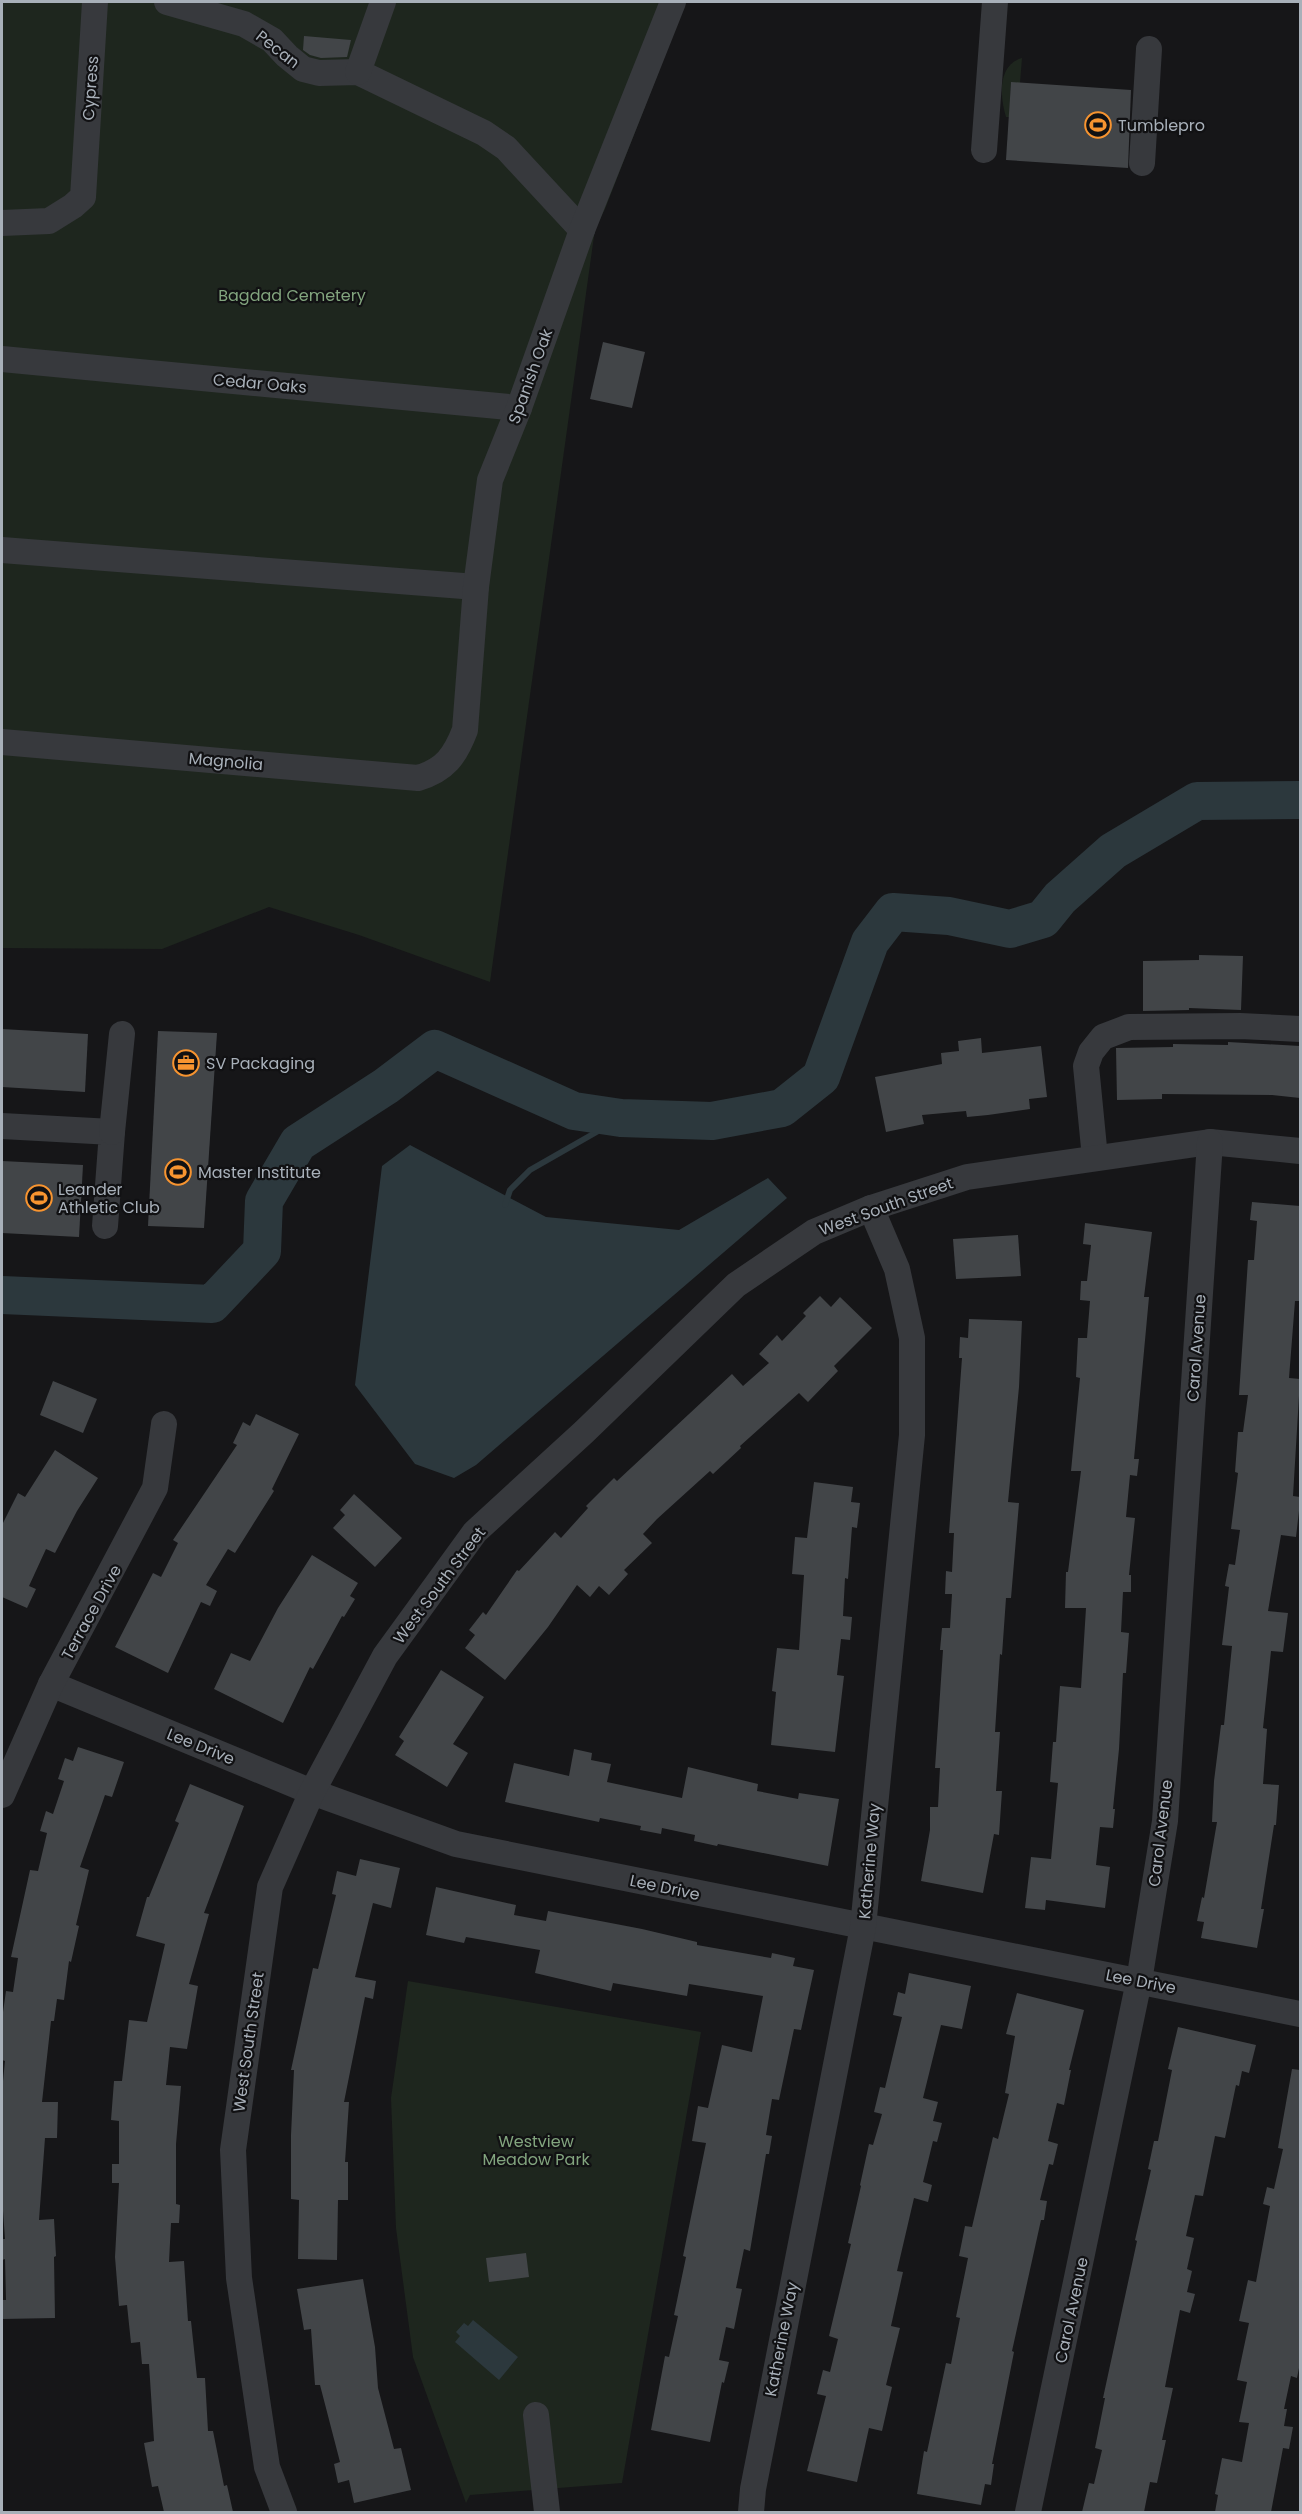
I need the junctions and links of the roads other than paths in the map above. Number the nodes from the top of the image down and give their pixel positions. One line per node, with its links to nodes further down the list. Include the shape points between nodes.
1 (95, 2): 10 (street, Cypress, via 83,196 49,221)
2 (167, 2): 7 (street, Pecan, via 244,24 272,40 303,69 320,73)
3 (383, 2): 7 (street)
4 (673, 2): 11 (street, Spanish Oak)
5 (995, 2): 8 (street)
6 (1149, 49): 9 (street)
7 (358, 72): 11 (street, via 484,133 506,148)
8 (984, 150)
9 (1142, 163)
10 (2, 223)
11 (582, 230): 13 (street, Spanish Oak)
12 (2, 360): 13 (street, Cedar Oaks)
13 (519, 408): 15 (street, Spanish Oak, via 490,480)
14 (2, 550): 15 (street)
15 (476, 587): 17 (street, Spanish Oak, via 465,730)
16 (2, 742): 17 (street, Magnolia, via 418,778)
17 (447, 764)
18 (1300, 1029): 24 (street, via 1129,1027 1103,1037 1086,1066)
19 (122, 1034): 21 (street)
20 (2, 1126): 21 (street)
21 (112, 1132): 26 (street)
22 (1210, 1142): 23 (street, West South Street); 24 (street, West South Street); 32 (street, Carol Avenue, via 1165,1821)
23 (1300, 1151)
24 (1095, 1158): 25 (street, West South Street, via 967,1177)
25 (871, 1208): 29 (street, West South Street, via 814,1232 736,1285 475,1532 386,1656); 31 (street, Katherine Way, via 897,1269 912,1338 912,1435)
26 (105, 1226)
27 (164, 1424): 28 (street, Terrace Drive, via 155,1488)
28 (51, 1684): 29 (street, Lee Drive); 30 (street, Terrace Drive)
29 (312, 1792): 31 (street, Lee Drive, via 456,1844); 35 (street, West South Street, via 270,1887 233,2150 239,2278 267,2467)
30 (2, 1795)
31 (863, 1927): 32 (street, Lee Drive); 37 (street, Katherine Way)
32 (1140, 1981): 33 (street, Lee Drive); 38 (street, Carol Avenue)
33 (1300, 2014)
34 (536, 2415): 36 (street)
35 (284, 2512)
36 (547, 2512)
37 (751, 2512)
38 (1029, 2512)

